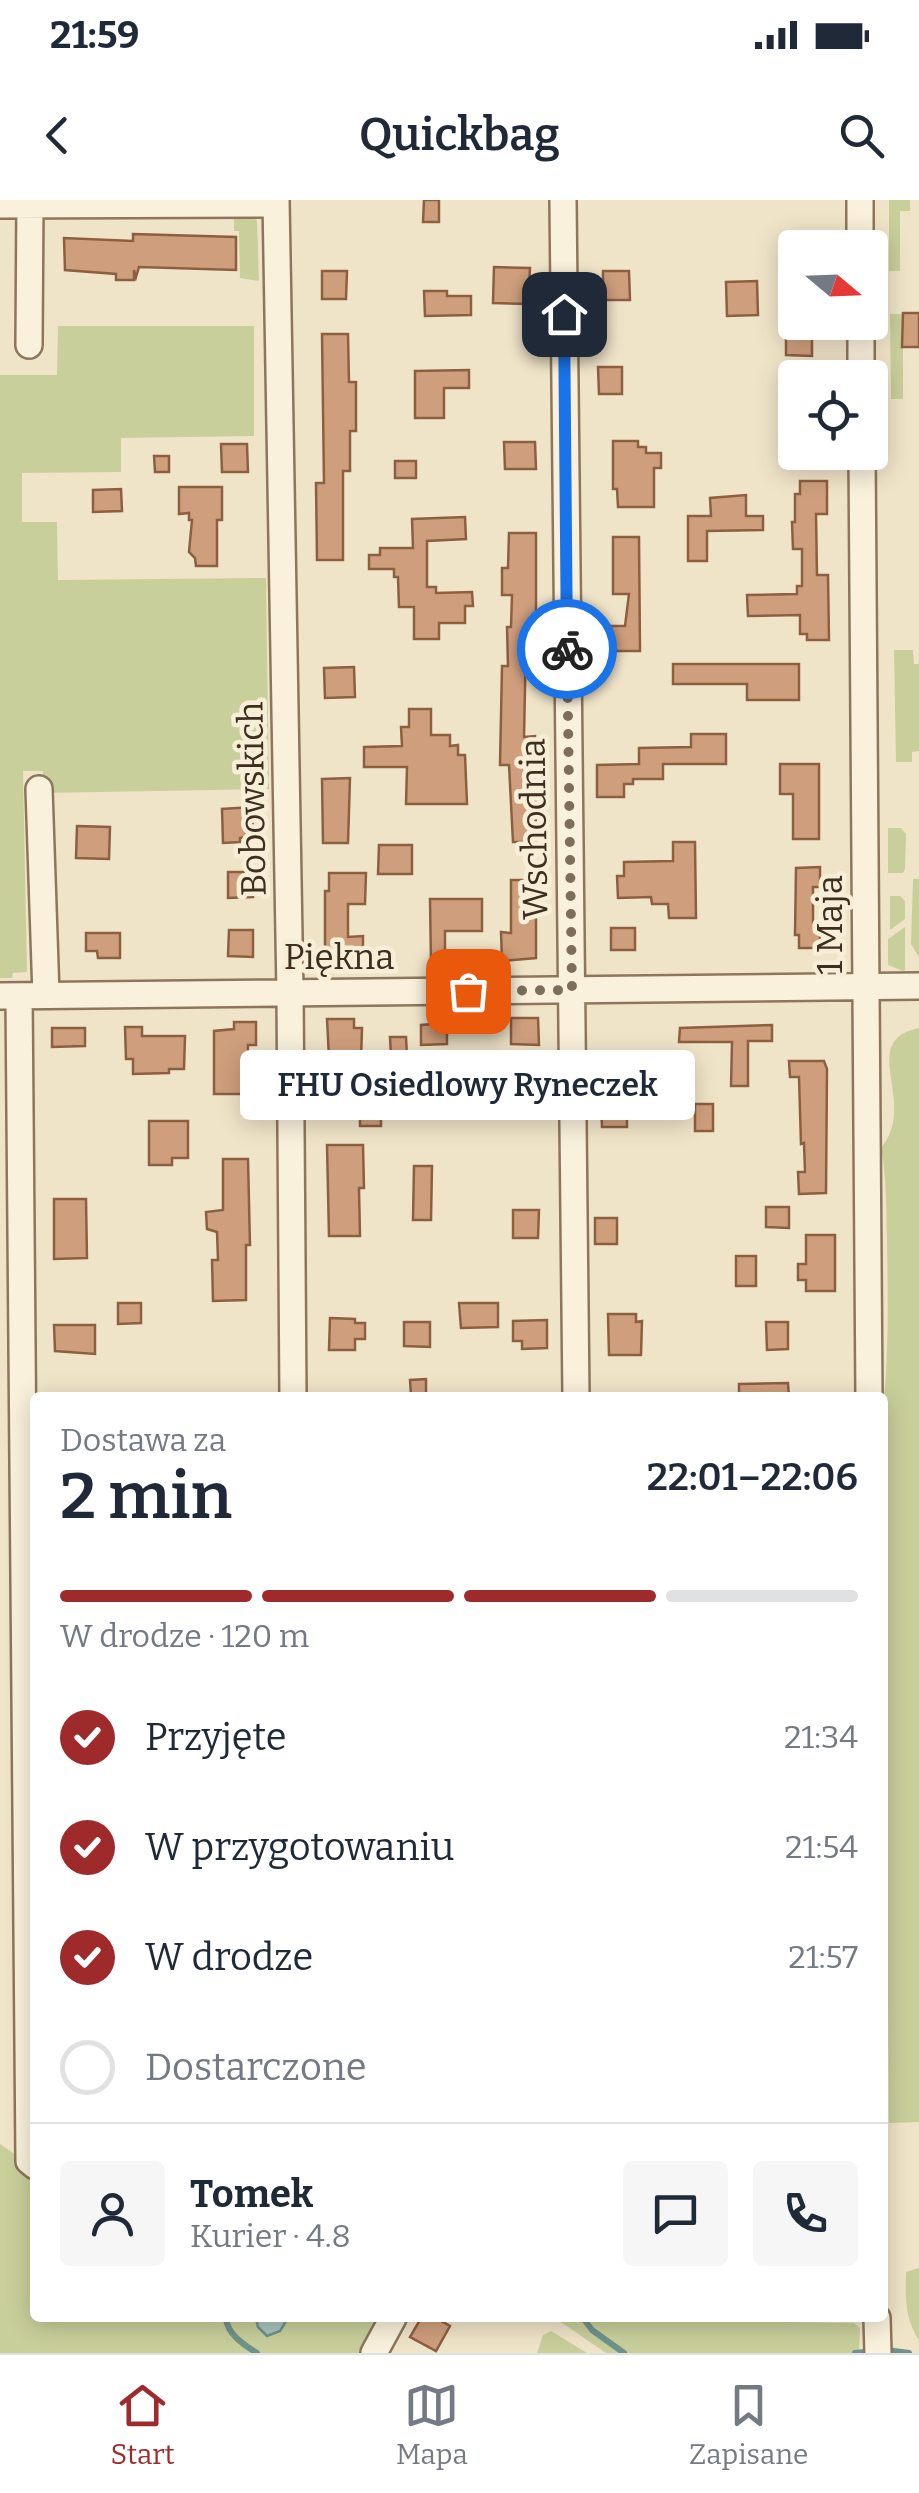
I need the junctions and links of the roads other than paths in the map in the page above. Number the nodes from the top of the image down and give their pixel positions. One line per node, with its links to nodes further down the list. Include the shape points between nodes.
1 (563, 200): 12 (street, Wschodnia)
2 (860, 200): 6 (street)
3 (276, 202): 4 (street); 13 (street, Bobowskich)
4 (30, 203): 5 (street); 7 (street)
5 (0, 205)
6 (860, 230)
7 (29, 346)
8 (862, 470): 11 (street, 1 Maja)
9 (40, 790): 14 (street)
10 (919, 986): 11 (street, Piękna)
11 (866, 987): 12 (street, Piękna); 19 (street, 1 Maja)
12 (572, 990): 13 (street, Piękna); 18 (street, Wschodnia)
13 (290, 993): 14 (street, Piękna); 17 (street, Bobowskich)
14 (46, 995): 15 (street, Piękna)
15 (9, 996): 16 (street)
16 (11, 1372): 21 (street)
17 (293, 1392)
18 (576, 1392)
19 (869, 1392)
20 (0, 1856): 21 (street)
21 (26, 1856): 22 (street)
22 (30, 2061)
23 (391, 2322): 25 (street)
24 (878, 2322): 26 (street)
25 (374, 2353)
26 (878, 2353)

